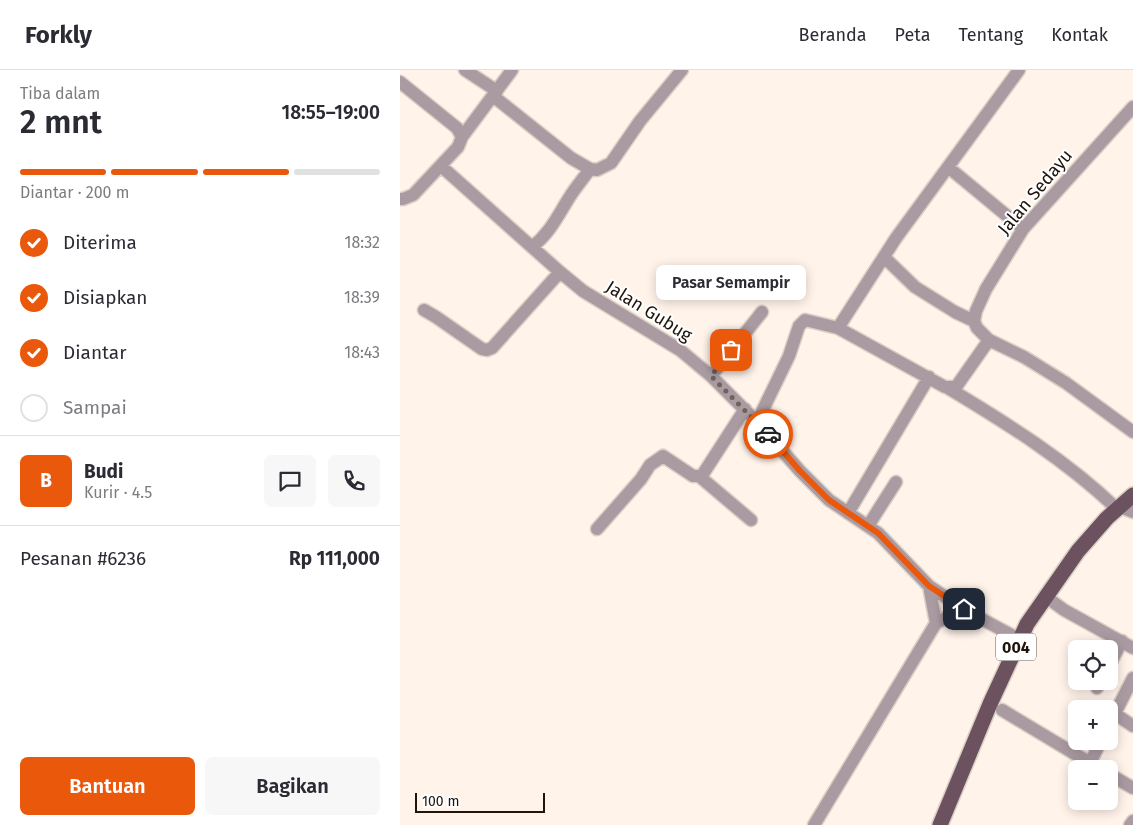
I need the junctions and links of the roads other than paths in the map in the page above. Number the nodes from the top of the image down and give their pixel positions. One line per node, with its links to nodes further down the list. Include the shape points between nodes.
1 (465, 70): 6 (street)
2 (512, 70): 6 (street)
3 (682, 70): 11 (street, via 610,163 597,170)
4 (1019, 70): 10 (street)
5 (400, 82): 8 (street, via 457,128)
6 (495, 93): 8 (street); 11 (street, via 571,158)
7 (1133, 108): 13 (street, Jalan Sedayu)
8 (462, 137): 9 (street, via 458,147)
9 (441, 166): 12 (street, via 413,195); 14 (street, Jalan Gubug)
10 (948, 167): 13 (street); 15 (street)
11 (590, 169): 14 (street, via 551,229)
12 (400, 198)
13 (1023, 229): 19 (street, Jalan Sedayu, via 986,288)
14 (532, 247): 16 (street, Jalan Gubug)
15 (884, 257): 19 (street, via 915,287); 20 (street)
16 (560, 272): 17 (street, via 487,350); 22 (street, Jalan Gubug, via 583,291 680,350)
17 (424, 310)
18 (762, 312): 22 (street)
19 (974, 321): 21 (street)
20 (838, 328): 23 (street); 26 (street, via 809,320 801,323)
21 (989, 340): 24 (street, via 956,387); 27 (street, via 1066,383)
22 (711, 376): 25 (street, Jalan Gubug)
23 (929, 377): 24 (street); 32 (street)
24 (948, 388): 31 (street, via 1008,425)
25 (745, 409): 26 (street, Jalan Gubug); 28 (street)
26 (757, 422): 32 (street, Jalan Gubug, via 800,471 829,500)
27 (1133, 432)
28 (699, 476): 33 (street); 35 (street, via 693,476 662,456 650,465)
29 (896, 482): 34 (street)
30 (1133, 495): 31 (main road, 004)
31 (1123, 509): 37 (main road, 004, via 1097,528)
32 (848, 513): 34 (street, Jalan Gubug)
33 (751, 520)
34 (868, 526): 36 (street, Jalan Gubug, via 888,542)
35 (597, 529)
36 (929, 586): 38 (street, Jalan Gubug); 39 (street)
37 (1045, 596): 40 (main road, 004); 41 (street, via 1064,610)
38 (964, 609): 39 (street); 40 (street, Jalan Gubug)
39 (936, 623): 53 (street)
40 (1019, 639): 52 (main road, 004)
41 (1128, 644): 42 (street)
42 (1118, 656)
43 (1133, 678): 44 (street)
44 (1118, 707)
45 (1002, 710): 48 (street)
46 (1118, 721): 47 (street)
47 (1133, 726)
48 (1085, 760)
49 (1118, 779): 50 (street)
50 (1133, 788)
51 (1133, 822): 54 (street)
52 (943, 823)
53 (814, 825)
54 (1130, 825)

